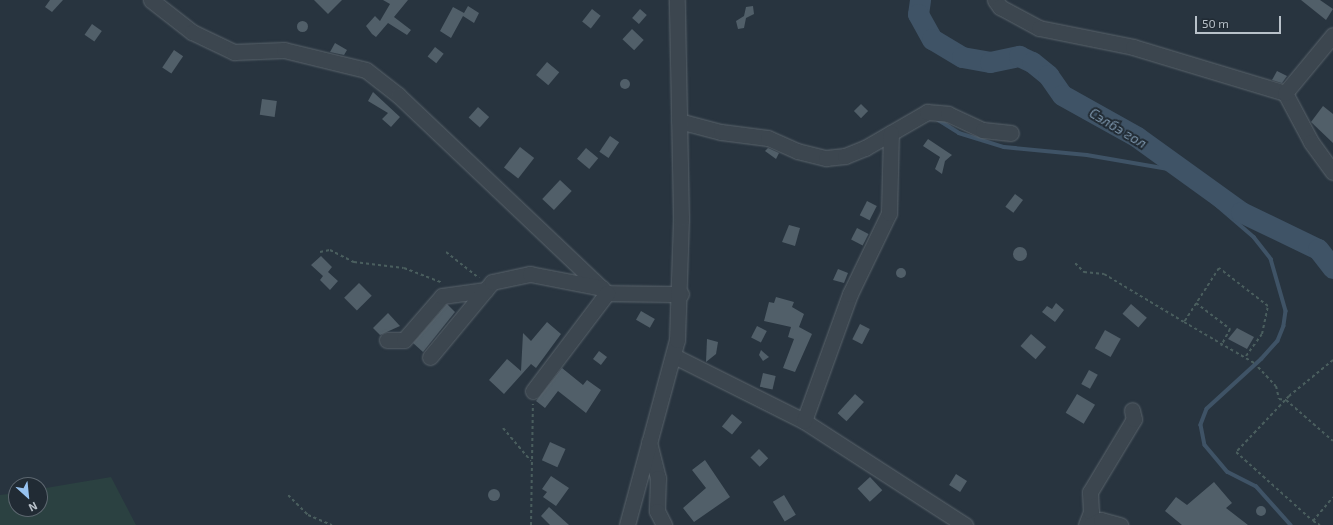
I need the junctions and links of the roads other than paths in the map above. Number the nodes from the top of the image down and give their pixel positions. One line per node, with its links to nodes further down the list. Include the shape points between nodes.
1 (151, 0): 11 (street, via 192,32 227,49 260,53 284,50 366,70 376,76)
2 (676, 0): 6 (street)
3 (995, 0): 5 (street, via 1000,7 1039,28 1132,47)
4 (1333, 35): 5 (street)
5 (1285, 93): 9 (street, via 1311,142)
6 (679, 121): 7 (street, via 720,132 768,138 797,151 826,158 845,156); 12 (street)
7 (891, 133): 8 (street, via 927,112 948,114 983,130); 18 (street, via 889,213 850,294)
8 (1011, 133)
9 (1333, 172)
10 (488, 288): 11 (street, via 530,274); 13 (street, via 442,296 404,340); 15 (street)
11 (604, 291): 12 (street); 16 (street)
12 (681, 294): 14 (street)
13 (387, 340)
14 (674, 356): 18 (street); 19 (street)
15 (430, 357)
16 (533, 391)
17 (1132, 410): 23 (street, via 1134,418 1090,492 1090,512)
18 (804, 421): 22 (street)
19 (648, 441): 20 (street); 21 (street, via 658,478 657,511)
20 (627, 525)
21 (664, 525)
22 (965, 525)
23 (1086, 525)
24 (1091, 525): 25 (street, via 1101,520)
25 (1120, 525)

